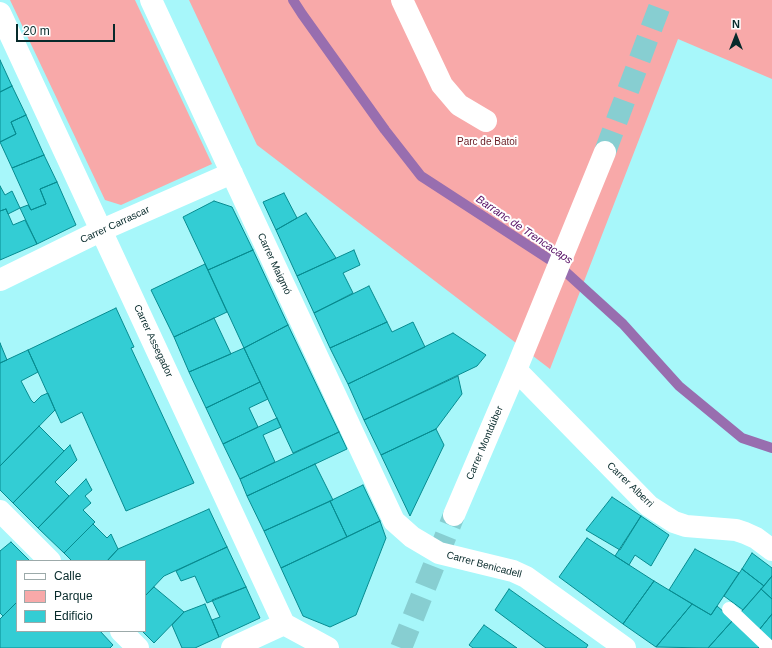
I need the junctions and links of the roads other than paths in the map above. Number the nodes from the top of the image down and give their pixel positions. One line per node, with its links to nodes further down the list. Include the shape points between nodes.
1 (151, 0): 6 (street, Carrer Maigmó)
2 (402, 0): 4 (street, via 442,85 459,105)
3 (0, 13): 7 (street, Carrer Assegador)
4 (486, 121)
5 (604, 152): 9 (street, Carrer Montdúber)
6 (232, 173): 7 (street, Carrer Carrascar); 12 (street, Carrer Maigmó, via 394,521)
7 (102, 230): 8 (street, Carrer Carrascar); 16 (street, Carrer Assegador)
8 (0, 280)
9 (516, 370): 11 (street, Carrer Montdúber); 13 (street, Carrer Alberri, via 649,506 674,522 686,526 746,533)
10 (0, 511): 14 (street)
11 (454, 515)
12 (400, 528): 21 (street, Carrer Benicadell, via 439,553 514,571 526,577)
13 (772, 550)
14 (49, 560)
15 (729, 609): 22 (lane)
16 (284, 624): 19 (street); 20 (street)
17 (122, 632): 18 (street)
18 (138, 648)
19 (232, 648)
20 (328, 648)
21 (625, 648)
22 (770, 648)

